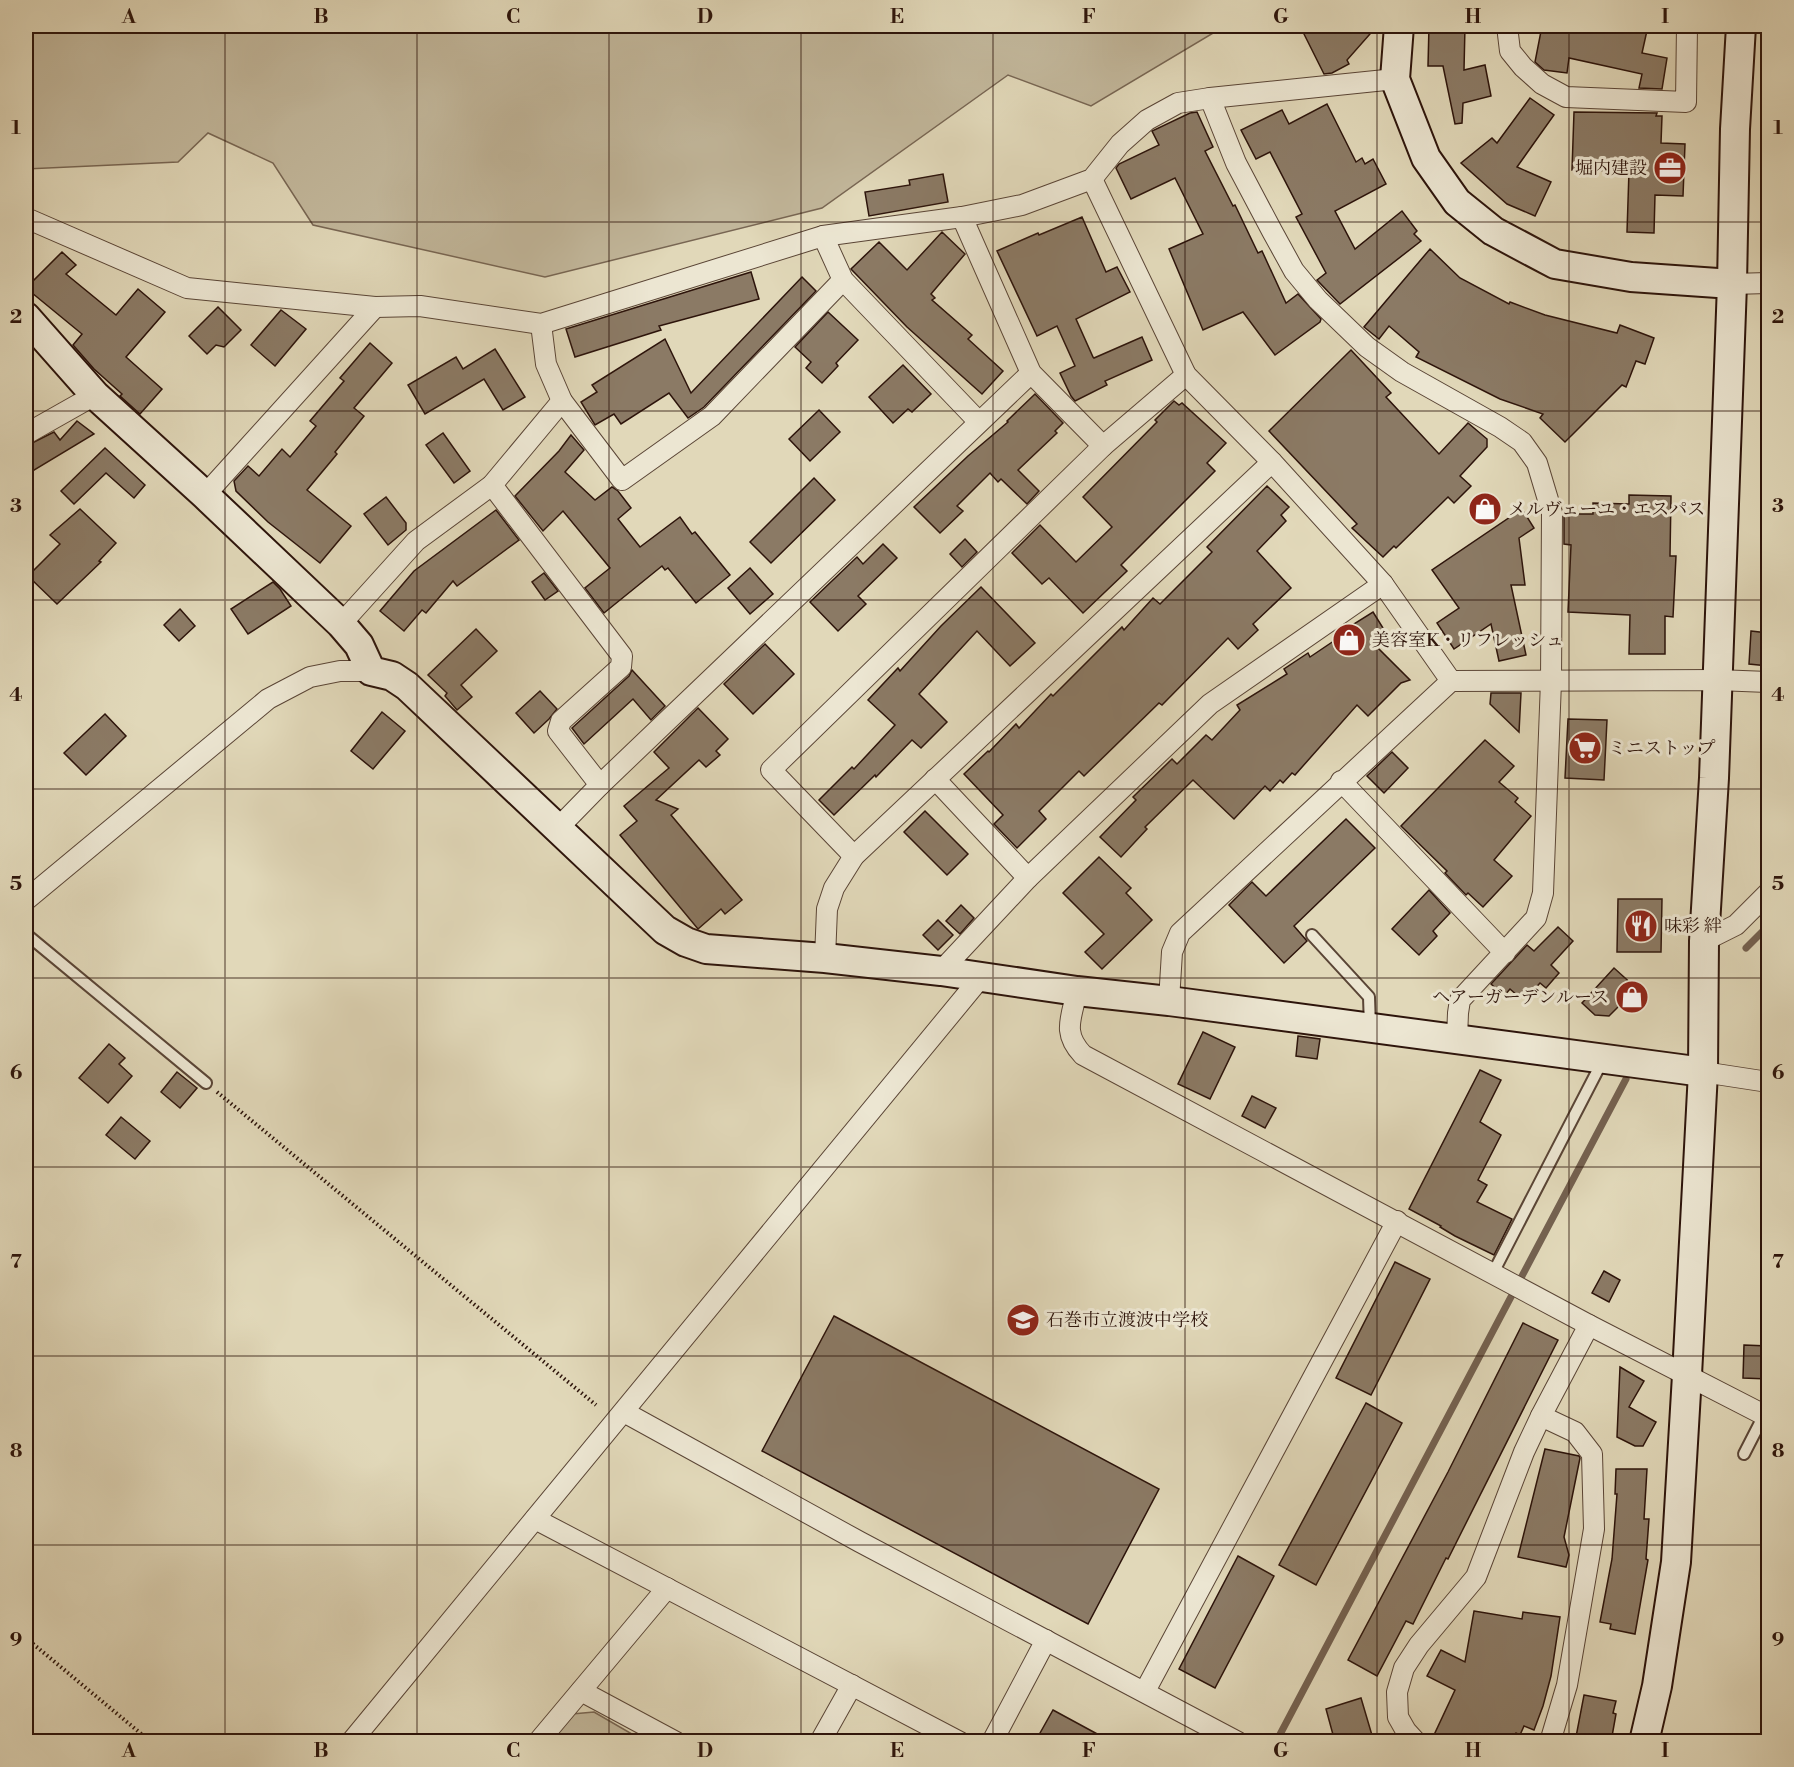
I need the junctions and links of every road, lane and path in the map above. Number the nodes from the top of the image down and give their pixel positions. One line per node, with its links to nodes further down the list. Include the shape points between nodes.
1 (1399, 26): 5 (street)
2 (1506, 26): 3 (street, via 1510,51 1523,68 1566,97 1686,102)
3 (1687, 26)
4 (1741, 26): 13 (street)
5 (1395, 79): 6 (street); 13 (street, via 1426,158 1457,202 1493,231 1555,264 1631,277)
6 (1210, 98): 7 (street, via 1178,103 1147,120 1120,144); 31 (street, via 1236,163 1272,231 1294,271 1318,300 1367,347 1402,372 1500,427 1522,442 1537,462 1552,513)
7 (1092, 179): 8 (street, via 1022,205); 18 (street)
8 (962, 216): 10 (street); 17 (street)
9 (26, 218): 14 (street, via 187,288)
10 (823, 236): 11 (street); 16 (street)
11 (843, 280): 20 (street, via 712,416 622,480); 21 (street)
12 (1768, 283): 13 (street)
13 (1732, 284): 32 (street)
14 (375, 308): 16 (street, via 420,306); 26 (street)
15 (26, 317): 19 (street)
16 (541, 324): 20 (street, via 546,364)
17 (1030, 373): 21 (street); 23 (street)
18 (1186, 375): 23 (street); 24 (street)
19 (96, 395): 22 (street); 26 (street)
20 (562, 401): 25 (street)
21 (979, 422): 36 (street)
22 (26, 434)
23 (1103, 446): 38 (street, via 771,770)
24 (1272, 462): 27 (street); 34 (street)
25 (492, 485): 28 (street, via 416,541); 36 (street, via 622,656 621,667 561,721 558,732)
26 (205, 495): 28 (street)
27 (1383, 584): 30 (street); 39 (street, via 1210,704)
28 (341, 624): 29 (street, via 359,645)
29 (371, 671): 37 (street, via 392,676 407,686); 41 (street, via 340,671 310,677 268,699)
30 (1450, 681): 31 (street); 35 (street)
31 (1551, 681): 32 (street); 45 (street, via 1543,893 1536,918)
32 (1718, 681): 33 (street); 44 (street)
33 (1768, 682)
34 (935, 779): 38 (street); 39 (street)
35 (1341, 782): 45 (street); 50 (street, via 1180,933 1172,952)
36 (600, 785): 37 (street)
37 (558, 828): 46 (street, via 665,930 686,942 706,949)
38 (854, 856): 46 (street, via 834,888 827,909)
39 (1028, 878): 47 (street)
40 (1768, 893): 44 (street, via 1736,925)
41 (26, 899)
42 (26, 934): 56 (lane)
43 (1312, 935): 51 (lane, via 1369,997)
44 (1704, 941): 54 (street)
45 (1505, 952): 52 (street, via 1461,1000)
46 (825, 958): 47 (street)
47 (941, 971): 48 (street)
48 (982, 976): 49 (street); 62 (street)
49 (1077, 991): 50 (street); 57 (street, via 1069,1034 1083,1054)
50 (1169, 1001): 51 (street)
51 (1370, 1028): 52 (street)
52 (1457, 1038): 53 (street)
53 (1604, 1058): 54 (street); 58 (lane)
54 (1703, 1071): 55 (street); 60 (street)
55 (1768, 1082)
56 (206, 1083): 61 (path)
57 (1397, 1221): 58 (street); 72 (street)
58 (1498, 1276): 59 (street)
59 (1589, 1325): 60 (street); 63 (street)
60 (1687, 1375): 64 (street); 83 (street, via 1676,1562)
61 (596, 1405)
62 (624, 1412): 66 (street); 69 (street)
63 (1541, 1416): 81 (street, via 1476,1577 1404,1668 1397,1692 1398,1717); 82 (street, via 1575,1432 1592,1454 1594,1529 1567,1685)
64 (1766, 1416): 65 (lane)
65 (1744, 1454)
66 (535, 1519): 67 (street); 74 (street)
67 (667, 1588): 70 (street); 71 (street)
68 (26, 1638): 73 (path)
69 (1046, 1640): 72 (street); 79 (street)
70 (852, 1685): 77 (street); 78 (street)
71 (581, 1690): 75 (street); 76 (street)
72 (1145, 1691): 80 (street)
73 (152, 1742)
74 (351, 1742)
75 (538, 1742)
76 (676, 1742)
77 (820, 1742)
78 (960, 1742)
79 (992, 1742)
80 (1238, 1742)
81 (1416, 1742)
82 (1550, 1742)
83 (1644, 1742)

